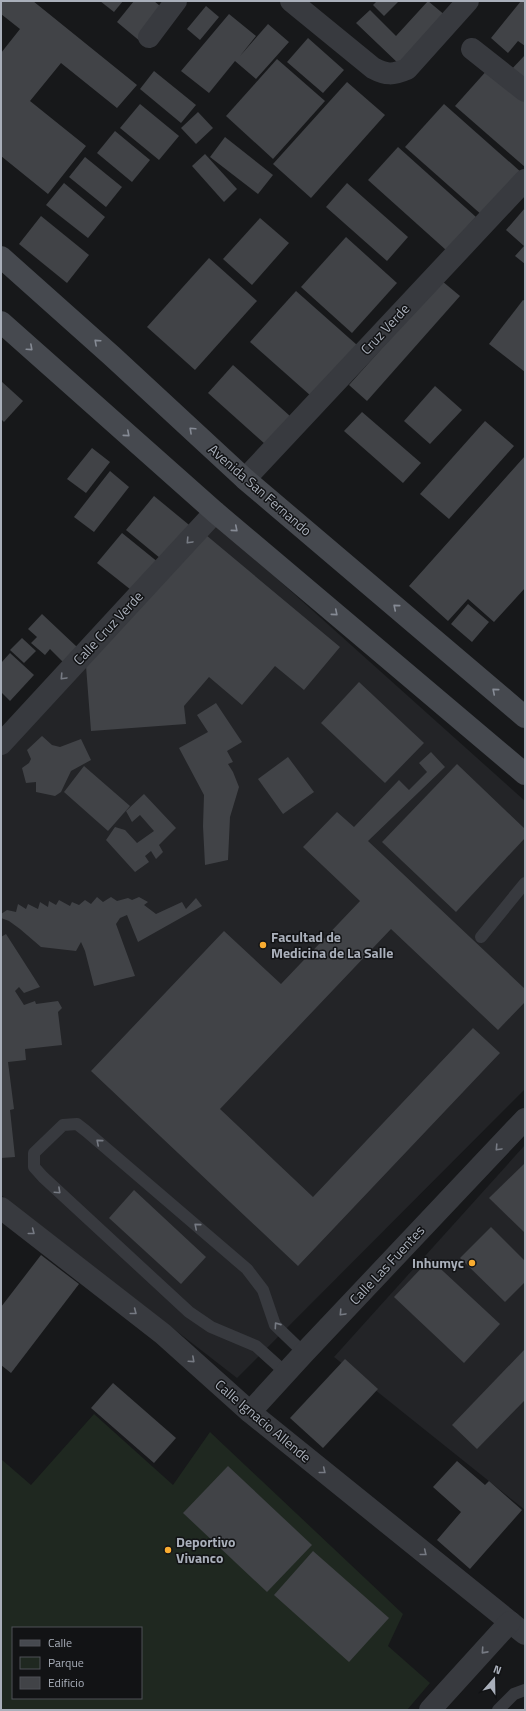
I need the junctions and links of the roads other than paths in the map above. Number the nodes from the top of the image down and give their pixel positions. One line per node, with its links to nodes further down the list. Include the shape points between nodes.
1 (176, 1): 4 (street)
2 (291, 1): 3 (street, via 383,74 395,74 407,69)
3 (468, 1)
4 (149, 37)
5 (472, 49): 6 (street)
6 (525, 91)
7 (525, 180): 10 (street, Cruz Verde)
8 (1, 257): 10 (main road, Avenida San Fernando, one-way to 8)
9 (1, 322): 11 (main road, one-way to 11)
10 (245, 479): 12 (main road, Avenida San Fernando, one-way to 10)
11 (215, 512): 13 (street, Calle Cruz Verde, one-way to 13); 14 (main road, one-way to 14)
12 (525, 717)
13 (1, 744)
14 (525, 774)
15 (525, 883): 16 (lane)
16 (481, 937)
17 (525, 1119): 19 (street, Calle Las Fuentes, one-way to 19)
18 (1, 1208): 21 (street, Calle Ignacio Allende, one-way to 21, via 163,1334)
19 (304, 1353): 20 (street, Calle Las Fuentes); 20 (lane, one-way to 20, via 275,1325 263,1290 247,1269 77,1124 63,1125 34,1153 34,1167 43,1177 189,1312 211,1327 256,1346)
20 (286, 1373): 21 (street, Calle Las Fuentes)
21 (250, 1412): 22 (street, Calle Ignacio Allende, one-way to 22)
22 (517, 1628): 24 (street, one-way to 24)
23 (525, 1690): 25 (lane, via 514,1694)
24 (430, 1710)
25 (498, 1710)

